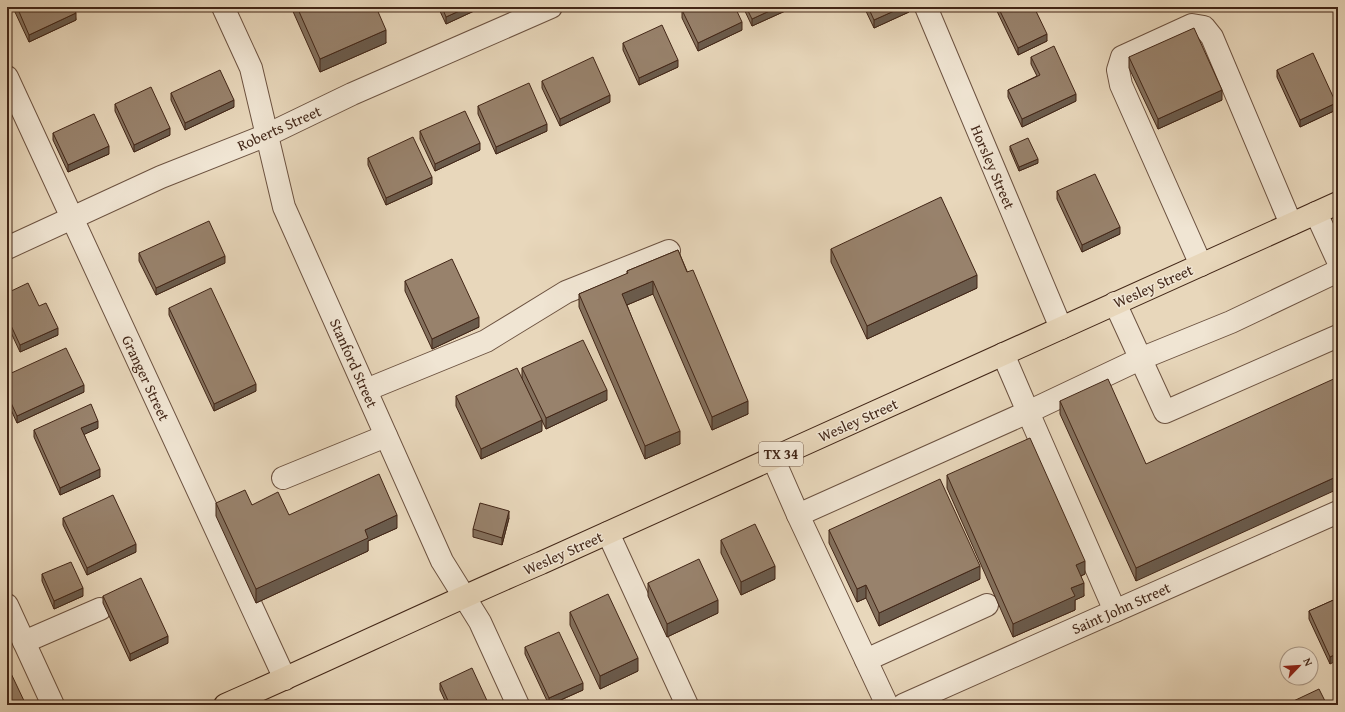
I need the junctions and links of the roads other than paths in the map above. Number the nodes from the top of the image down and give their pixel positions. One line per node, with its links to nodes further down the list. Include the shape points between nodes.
1 (223, 7): 5 (street, Stanford Street, via 250,68)
2 (551, 7): 5 (street, Roberts Street, via 352,94)
3 (926, 7): 16 (street, Horsley Street)
4 (7, 77): 8 (street, Granger Street)
5 (266, 135): 8 (street, Roberts Street, via 161,177); 20 (street, Stanford Street, via 284,208)
6 (1338, 203): 7 (main road, Wesley Street / TX 34)
7 (1316, 213): 9 (main road, Wesley Street / TX 34); 10 (street)
8 (72, 218): 11 (street, Roberts Street); 35 (street, Granger Street)
9 (1291, 224): 13 (main road, Wesley Street / TX 34); 13 (street, via 1212,37 1204,27 1192,25 1185,28 1122,57 1118,70 1121,85)
10 (1335, 247)
11 (7, 248)
12 (669, 251): 20 (street, via 566,292 486,341)
13 (1201, 265): 15 (main road, Wesley Street / TX 34)
14 (1338, 271): 19 (street, via 1231,322)
15 (1115, 303): 16 (main road, Wesley Street / TX 34); 19 (street)
16 (1061, 328): 18 (main road, Wesley Street / TX 34)
17 (1338, 336): 19 (street, via 1165,412)
18 (1003, 354): 21 (street); 23 (main road, Wesley Street / TX 34)
19 (1140, 359): 21 (street)
20 (366, 390): 22 (street, Stanford Street)
21 (1028, 412): 26 (street); 32 (street)
22 (386, 436): 24 (street); 28 (street, Stanford Street, via 442,561)
23 (773, 458): 26 (street); 27 (main road, Wesley Street / TX 34)
24 (283, 478)
25 (1338, 512): 32 (street, Saint John Street)
26 (798, 515): 34 (street)
27 (608, 533): 28 (main road, Wesley Street / TX 34); 39 (street)
28 (464, 596): 35 (main road, Wesley Street / TX 34); 38 (street, Stanford Street, via 480,622)
29 (7, 605): 33 (street)
30 (987, 605): 34 (street)
31 (100, 609): 33 (street)
32 (1115, 611): 41 (street, Saint John Street)
33 (24, 642): 36 (street)
34 (866, 660): 40 (street)
35 (285, 679): 37 (main road, Wesley Street / TX 34)
36 (53, 705)
37 (225, 705)
38 (518, 705)
39 (688, 705)
40 (887, 705)
41 (903, 705)

